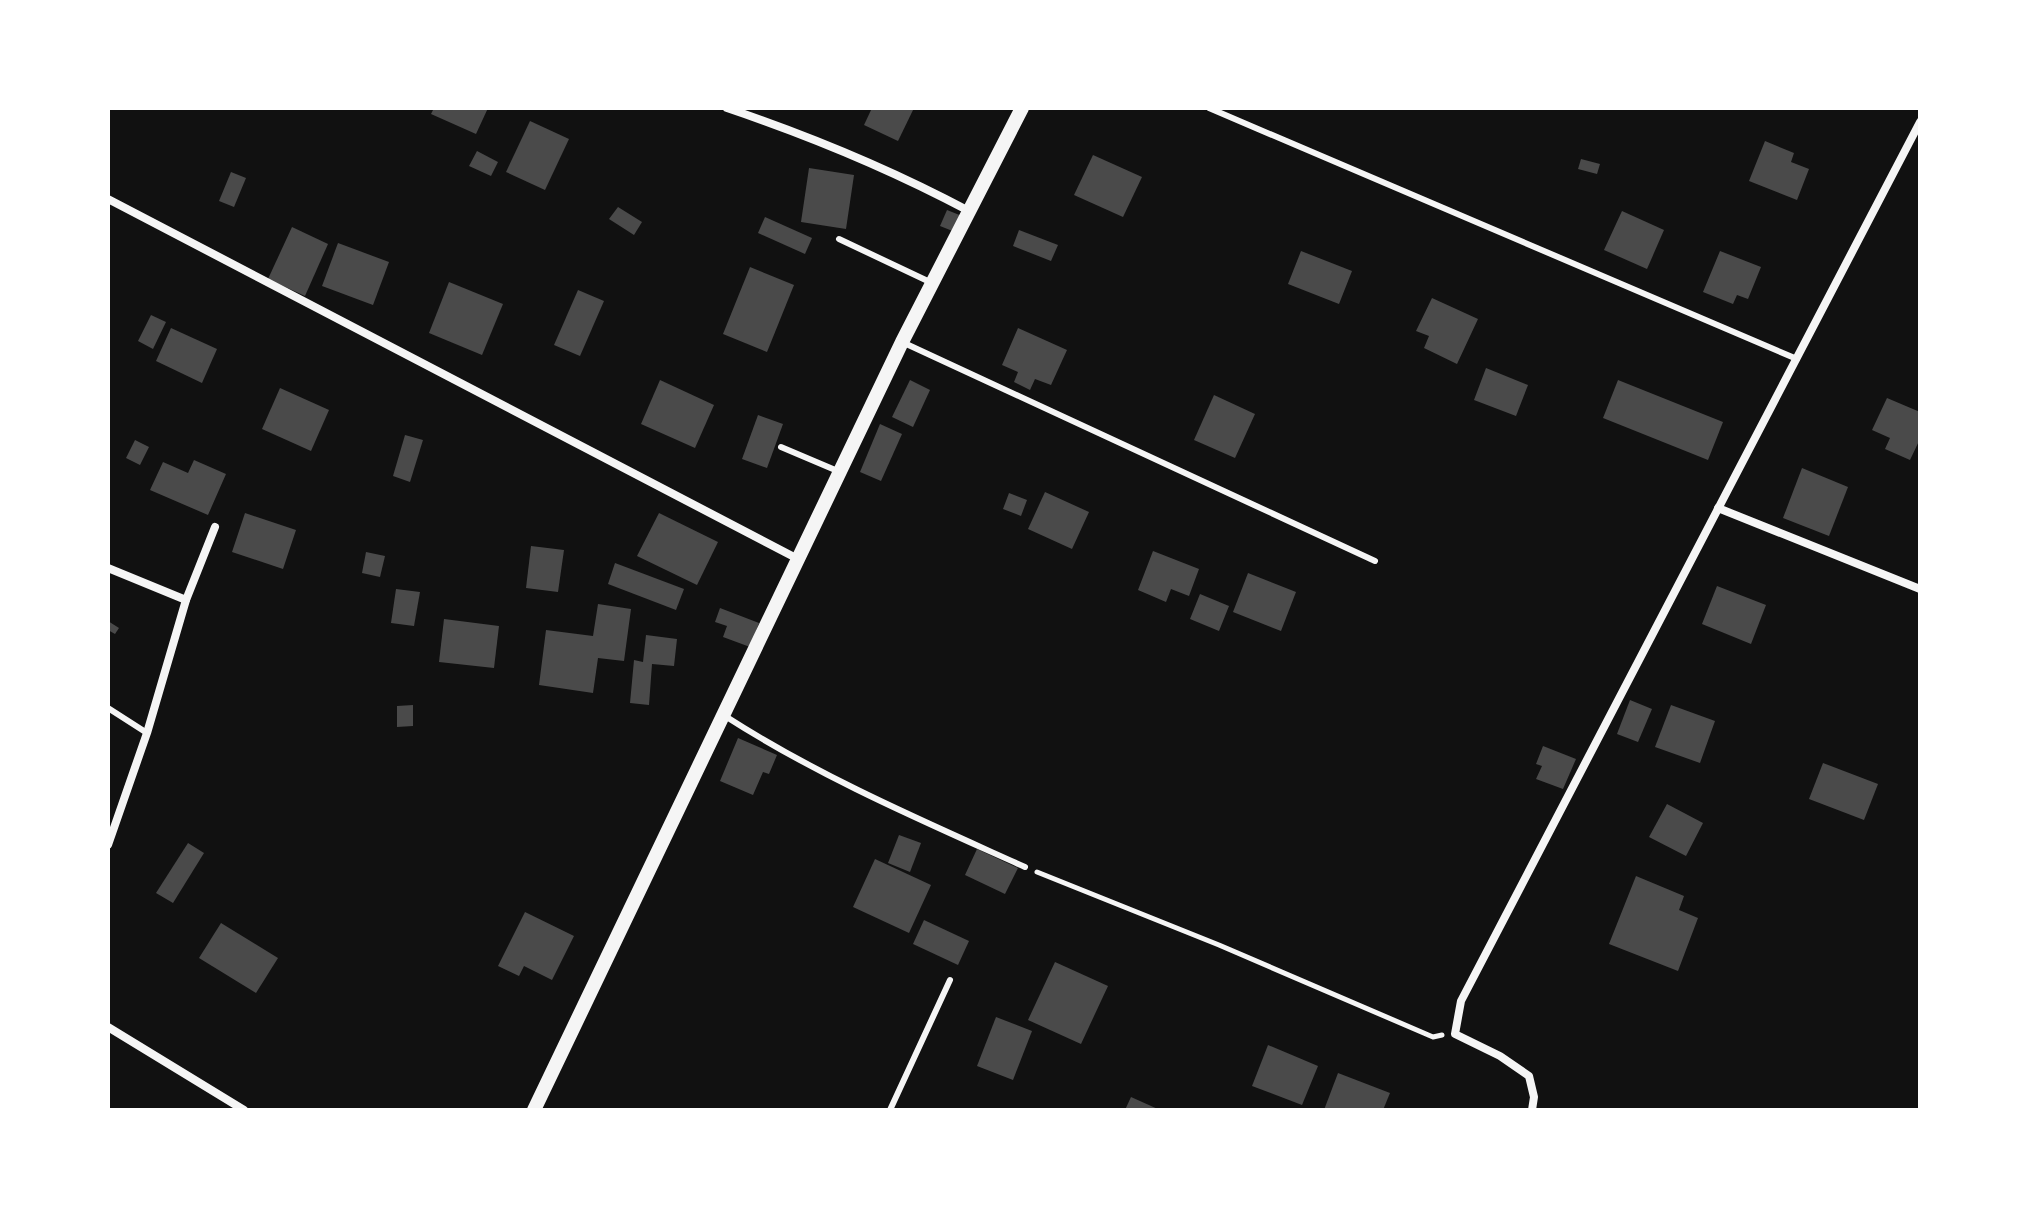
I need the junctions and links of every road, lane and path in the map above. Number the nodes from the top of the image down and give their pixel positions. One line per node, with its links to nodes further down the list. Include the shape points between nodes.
1 (727, 108): 6 (street)
2 (1022, 108): 6 (street)
3 (1209, 108): 10 (lane)
4 (1920, 122): 10 (street)
5 (108, 199): 15 (street)
6 (969, 211): 8 (street)
7 (839, 239): 8 (lane)
8 (932, 283): 9 (street)
9 (902, 342): 12 (street); 16 (lane)
10 (1797, 359): 13 (street)
11 (781, 447): 12 (lane)
12 (840, 472): 15 (street)
13 (1718, 508): 18 (street); 27 (street, via 1461,1001)
14 (215, 527): 19 (street)
15 (798, 559): 21 (street)
16 (1375, 561)
17 (108, 568): 19 (street)
18 (1920, 589)
19 (186, 600): 22 (street)
20 (108, 708): 22 (lane)
21 (723, 714): 24 (lane, via 858,791); 29 (street)
22 (147, 733): 23 (street)
23 (108, 845)
24 (1025, 867): 27 (path, via 1433,1037)
25 (950, 980): 30 (lane)
26 (108, 1027): 28 (street)
27 (1455, 1034): 31 (street, via 1529,1076)
28 (244, 1110)
29 (534, 1110)
30 (890, 1110)
31 (1532, 1110)

